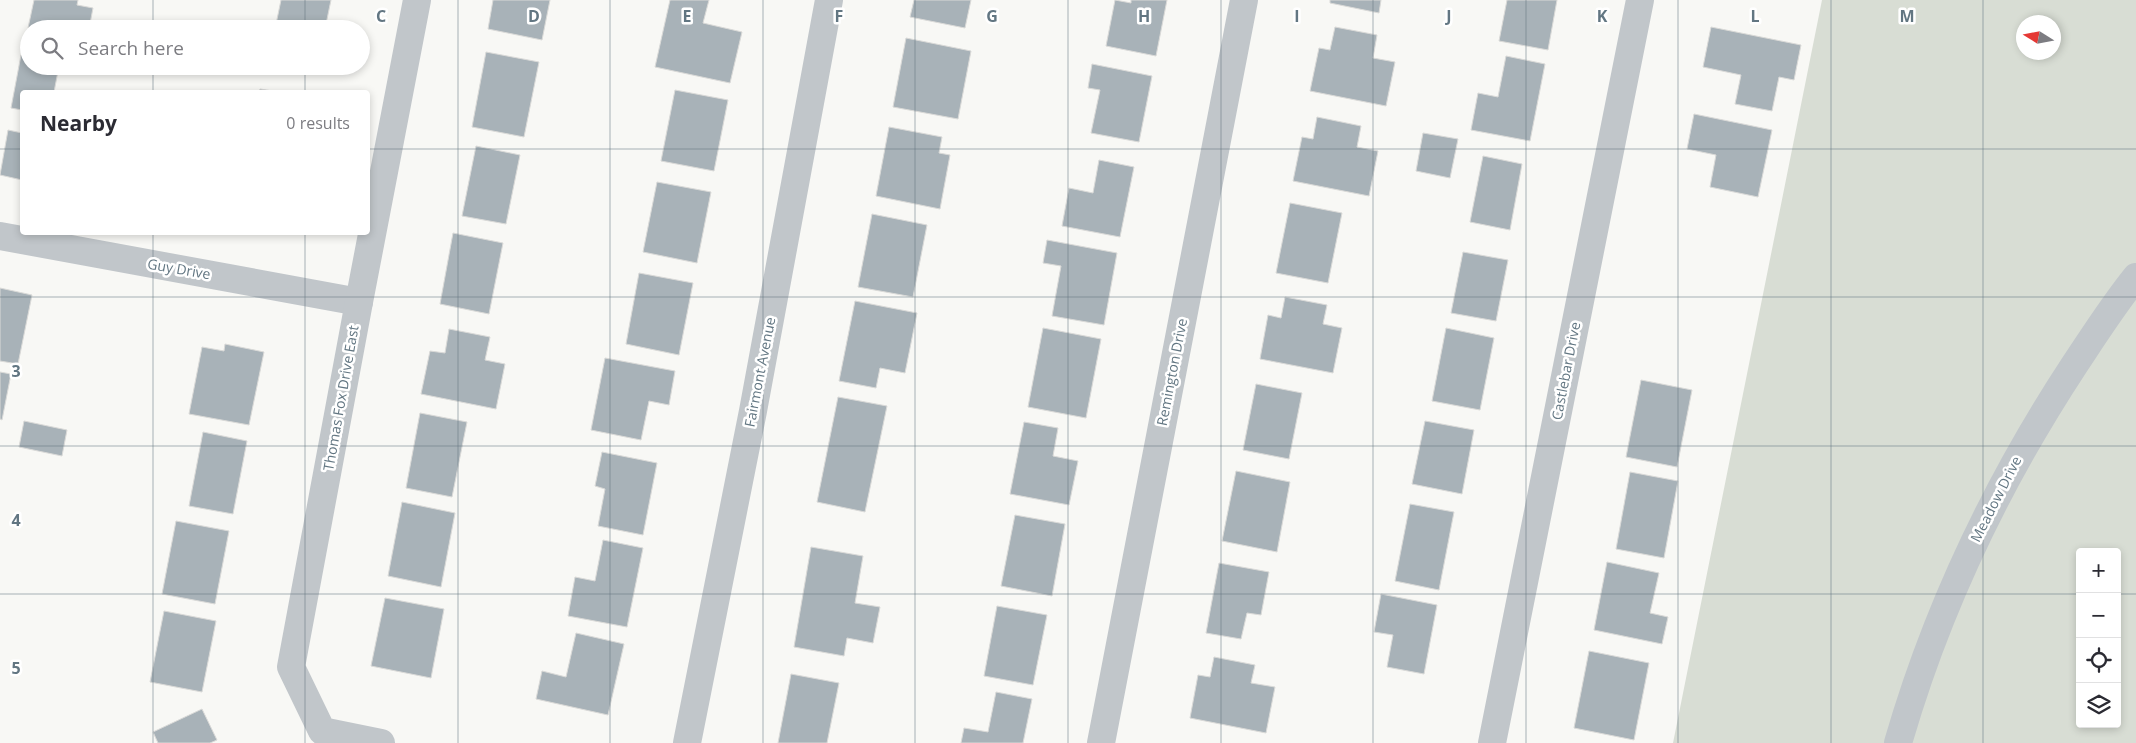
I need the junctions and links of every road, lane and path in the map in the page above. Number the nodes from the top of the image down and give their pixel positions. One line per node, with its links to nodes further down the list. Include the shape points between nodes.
1 (418, 0): 7 (street, Thomas Fox Drive East)
2 (829, 0): 9 (street, Fairmont Avenue)
3 (1244, 0): 10 (street, Remington Drive)
4 (1640, 0): 11 (street, Castlebar Drive)
5 (0, 236): 7 (street, Guy Drive)
6 (2136, 277): 12 (street, Meadow Drive, via 2041,416 1997,494 1954,583 1910,700)
7 (359, 302): 8 (street, Thomas Fox Drive East, via 291,667 322,731)
8 (381, 743)
9 (687, 743)
10 (1101, 743)
11 (1492, 743)
12 (1898, 743)

